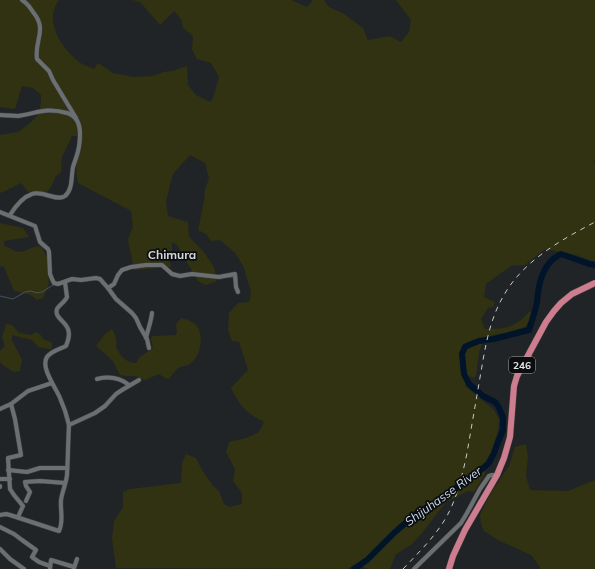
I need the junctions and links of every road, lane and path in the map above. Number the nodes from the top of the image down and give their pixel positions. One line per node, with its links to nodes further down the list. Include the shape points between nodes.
1 (22, 0): 3 (street, via 34,13 40,26 37,59 49,71)
2 (0, 115): 3 (street, via 17,116 36,111 57,110)
3 (77, 118): 5 (street, via 80,127 79,148 69,191 62,197 30,194)
4 (0, 212): 5 (street)
5 (10, 215): 6 (street, via 35,226 40,242 49,252 52,279 56,284)
6 (65, 282): 8 (street, via 72,279 96,278); 15 (street, via 67,298 57,312 69,329 70,335 66,346 50,353 46,358 45,364)
7 (595, 283): 22 (highway, 246, via 572,294 554,311 517,376 508,444)
8 (108, 288): 9 (street, via 125,268 158,265 180,276 193,274 219,277 234,274); 11 (street, via 136,318)
9 (238, 292)
10 (152, 313): 11 (street)
11 (146, 338): 12 (street)
12 (149, 348)
13 (97, 379): 16 (street, via 113,377)
14 (139, 380): 16 (street)
15 (52, 383): 17 (street, via 28,391); 19 (street, via 68,418)
16 (129, 385): 19 (street, via 105,406)
17 (11, 404): 18 (street); 21 (street, via 21,455 8,458)
18 (0, 409)
19 (68, 425): 20 (street)
20 (67, 468): 21 (street, via 40,468 27,472); 25 (street)
21 (8, 470): 24 (street)
22 (497, 474): 35 (street, via 489,476 460,523); 36 (highway, 246, via 465,530)
23 (0, 479): 24 (street)
24 (10, 479): 28 (street, via 10,490 23,506)
25 (65, 483): 26 (street, via 25,482 30,492); 28 (street, via 61,499 62,524 59,531)
26 (26, 501)
27 (0, 515): 28 (street)
28 (18, 517)
29 (0, 527): 32 (street, via 36,550 32,557)
30 (0, 549): 34 (street)
31 (77, 559): 33 (street)
32 (50, 567): 33 (street, via 52,560)
33 (74, 568)
34 (24, 569)
35 (414, 569)
36 (449, 569)

